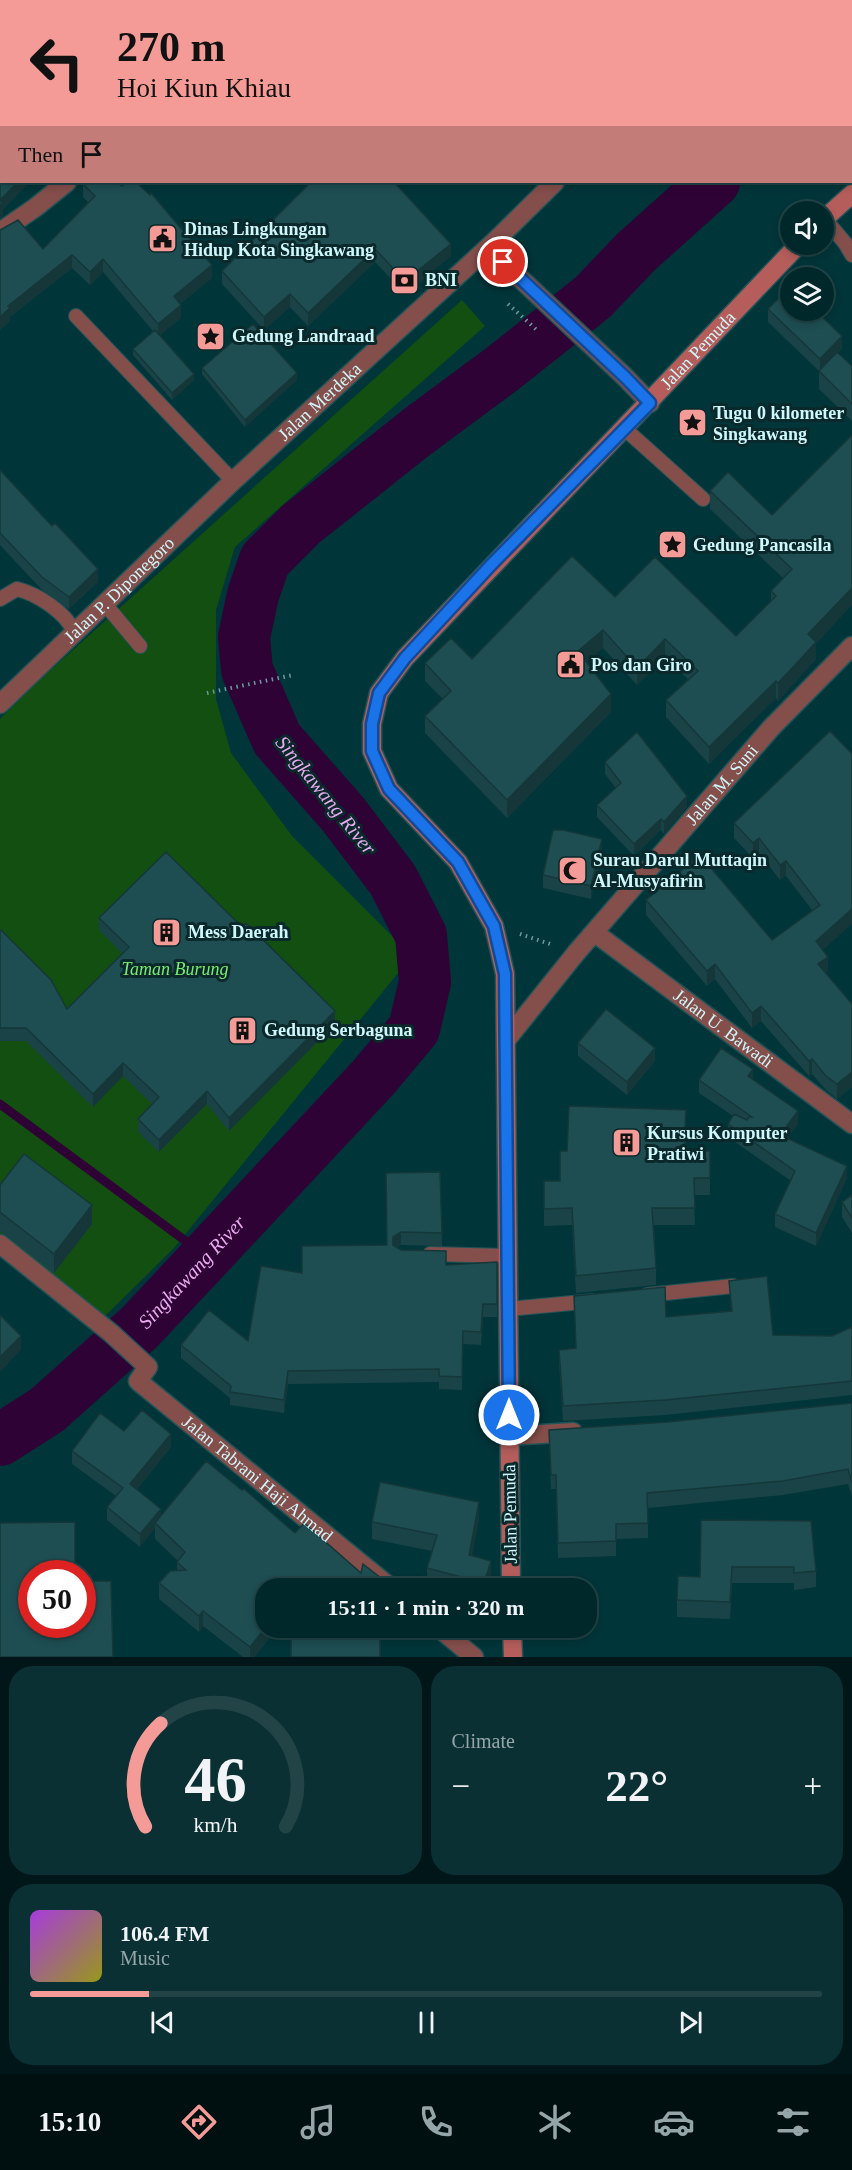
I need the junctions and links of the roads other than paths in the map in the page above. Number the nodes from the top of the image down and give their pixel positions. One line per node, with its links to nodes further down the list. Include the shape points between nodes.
1 (66, 183): 6 (street)
2 (554, 183): 7 (street, Jalan Merdeka)
3 (852, 194): 4 (main road)
4 (834, 210)
5 (834, 230): 9 (lane)
6 (0, 232)
7 (488, 248): 11 (street); 13 (street, Jalan Merdeka)
8 (789, 255): 11 (main road, Jalan Pemuda)
9 (852, 255)
10 (76, 316): 13 (lane)
11 (650, 403): 12 (main road, Jalan Pemuda)
12 (625, 429): 14 (lane); 22 (main road, Jalan Pemuda, via 405,658 379,693 372,724 372,751 389,789 458,862 494,926 505,974)
13 (236, 478): 16 (street, Jalan P. Diponegoro)
14 (703, 499)
15 (0, 599): 17 (lane, via 17,589 31,592 71,624)
16 (105, 604): 17 (street, Jalan P. Diponegoro); 18 (lane)
17 (74, 632): 20 (street, Jalan P. Diponegoro)
18 (140, 646)
19 (852, 646): 21 (street, Jalan M. Suni, via 771,728)
20 (0, 704)
21 (595, 933): 22 (street, Jalan M. Suni); 23 (street, Jalan U. Bawadi)
22 (507, 1039): 26 (main road, Jalan Pemuda)
23 (852, 1124)
24 (0, 1244): 33 (street, Jalan Tabrani Haji Ahmad, via 148,1367 138,1381)
25 (413, 1254): 26 (lane)
26 (508, 1256): 30 (main road, Jalan Pemuda)
27 (733, 1286): 28 (lane)
28 (638, 1296)
29 (603, 1300): 30 (lane)
30 (508, 1309): 32 (main road, Jalan Pemuda)
31 (587, 1431): 32 (street)
32 (509, 1436): 34 (main road, Jalan Pemuda)
33 (379, 1578)
34 (511, 1578)
35 (450, 1638): 37 (street)
36 (512, 1638): 38 (main road)
37 (474, 1657)
38 (513, 1657)

